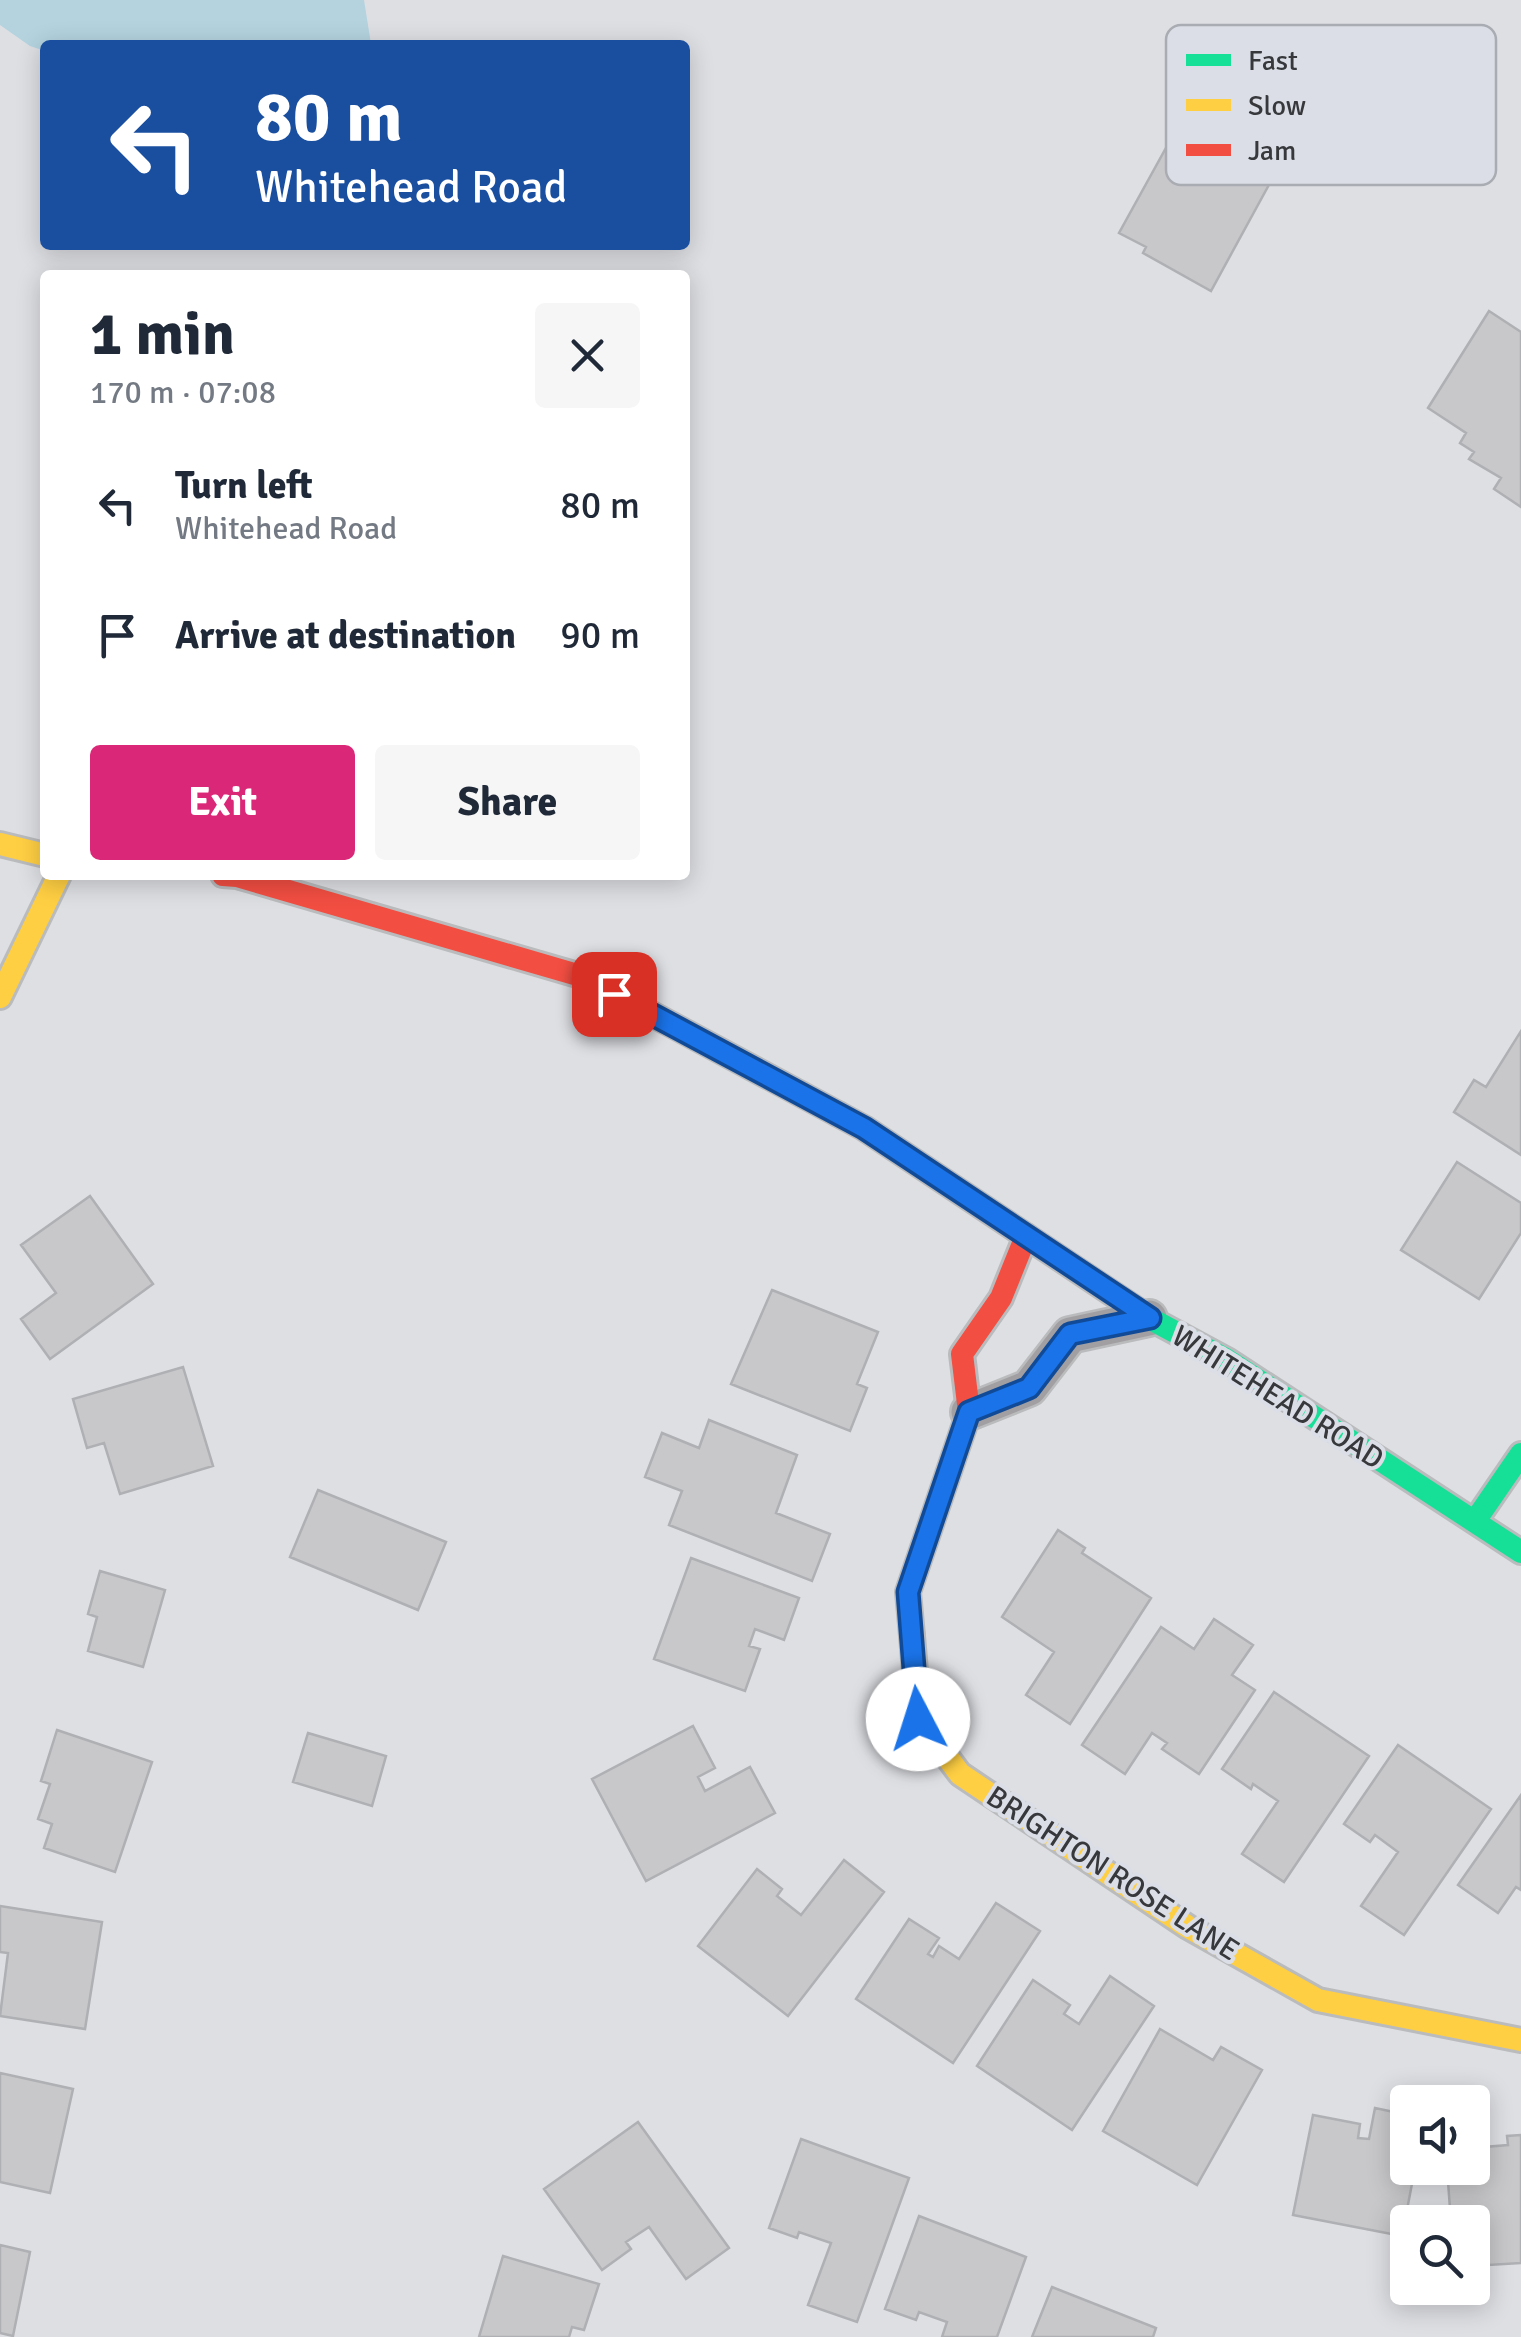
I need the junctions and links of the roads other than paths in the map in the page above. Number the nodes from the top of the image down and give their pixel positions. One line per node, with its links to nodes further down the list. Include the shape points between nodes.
1 (0, 844): 2 (street)
2 (40, 855)
3 (57, 880): 5 (street)
4 (251, 880): 6 (street, WHITEHEAD ROAD, via 580,976 864,1128)
5 (0, 997)
6 (1026, 1236): 7 (street, WHITEHEAD ROAD); 8 (street, BRIGHTON ROSE LANE, via 1000,1298 962,1354)
7 (1150, 1318): 8 (street, via 1070,1334 1029,1388); 10 (street, WHITEHEAD ROAD, via 1228,1360)
8 (969, 1412): 12 (street, BRIGHTON ROSE LANE, via 908,1592 918,1719 960,1774 1188,1927 1318,2000)
9 (1521, 1454): 10 (street)
10 (1475, 1521): 11 (street, WHITEHEAD ROAD)
11 (1521, 1552)
12 (1521, 2040)

